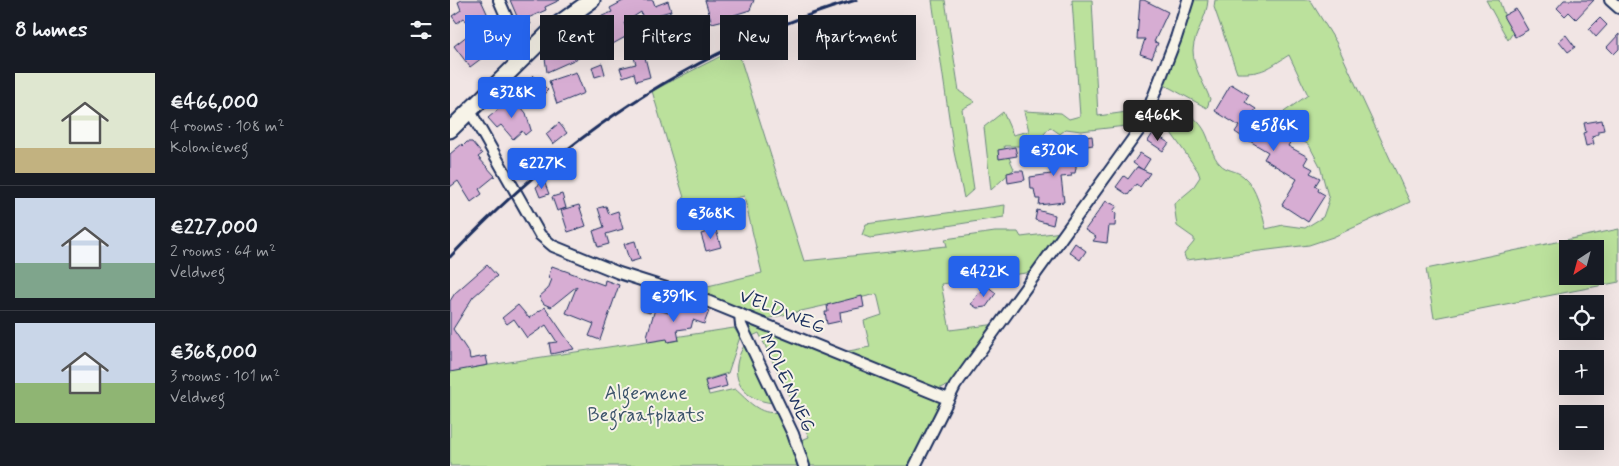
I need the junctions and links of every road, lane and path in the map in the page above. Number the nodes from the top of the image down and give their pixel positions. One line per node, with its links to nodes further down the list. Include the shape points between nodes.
1 (499, 0): 6 (street)
2 (592, 0): 7 (main road, via 557,25)
3 (1188, 0): 12 (street, via 1142,126)
4 (1610, 0): 5 (street)
5 (1619, 8)
6 (506, 15)
7 (530, 50)
8 (520, 60): 9 (main road)
9 (470, 111): 10 (main road); 11 (street, VELDWEG, via 540,234 554,246 619,273)
10 (450, 130)
11 (740, 314): 12 (street, VELDWEG); 13 (street, MOLENWEG, via 741,325 793,434)
12 (948, 399): 14 (street)
13 (804, 466)
14 (915, 466)

